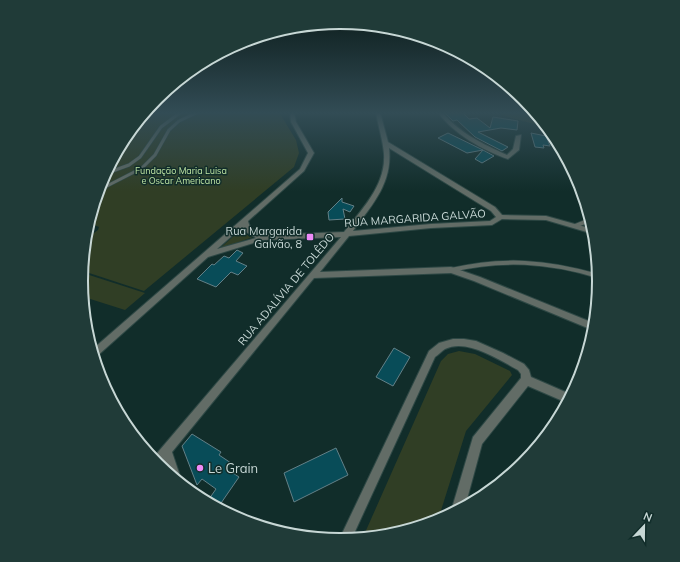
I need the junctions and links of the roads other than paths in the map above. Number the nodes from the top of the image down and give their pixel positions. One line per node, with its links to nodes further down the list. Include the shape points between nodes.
1 (154, 138): 8 (lane, via 140,157)
2 (164, 138): 9 (lane, via 155,155 142,168)
3 (304, 138): 11 (street, via 310,153 302,170)
4 (383, 138): 7 (street, RUA ADALÍVIA DE TOLÊDO)
5 (472, 138): 6 (street, via 508,157 516,150)
6 (519, 138)
7 (384, 142): 10 (street, via 494,209); 15 (street, RUA ADALÍVIA DE TOLÊDO, via 388,164 382,185)
8 (114, 171)
9 (107, 186)
10 (500, 217): 13 (street, RUA MARGARIDA GALVÃO, via 546,218); 15 (street, RUA MARGARIDA GALVÃO, via 492,223)
11 (245, 222): 16 (street, via 248,230); 17 (street)
12 (585, 222): 13 (lane)
13 (575, 226): 14 (street, RUA MARGARIDA GALVÃO)
14 (587, 230)
15 (347, 234): 16 (street, RUA MARGARIDA GALVÃO); 20 (street, RUA ADALÍVIA DE TOLÊDO)
16 (263, 238): 17 (street, RUA MARGARIDA GALVÃO)
17 (207, 254): 22 (street)
18 (451, 270): 19 (lane, via 495,263 535,262); 20 (street); 21 (street)
19 (592, 274)
20 (314, 275): 25 (street, RUA ADALÍVIA DE TOLÊDO)
21 (588, 324)
22 (98, 350)
23 (526, 380): 24 (street); 28 (street, via 477,442); 29 (street, via 525,371 521,367 476,345 459,342 436,349 426,365)
24 (564, 396)
25 (166, 451): 26 (street, RUA ADALÍVIA DE TOLÊDO); 27 (street)
26 (161, 457)
27 (171, 468)
28 (460, 502)
29 (348, 532)

